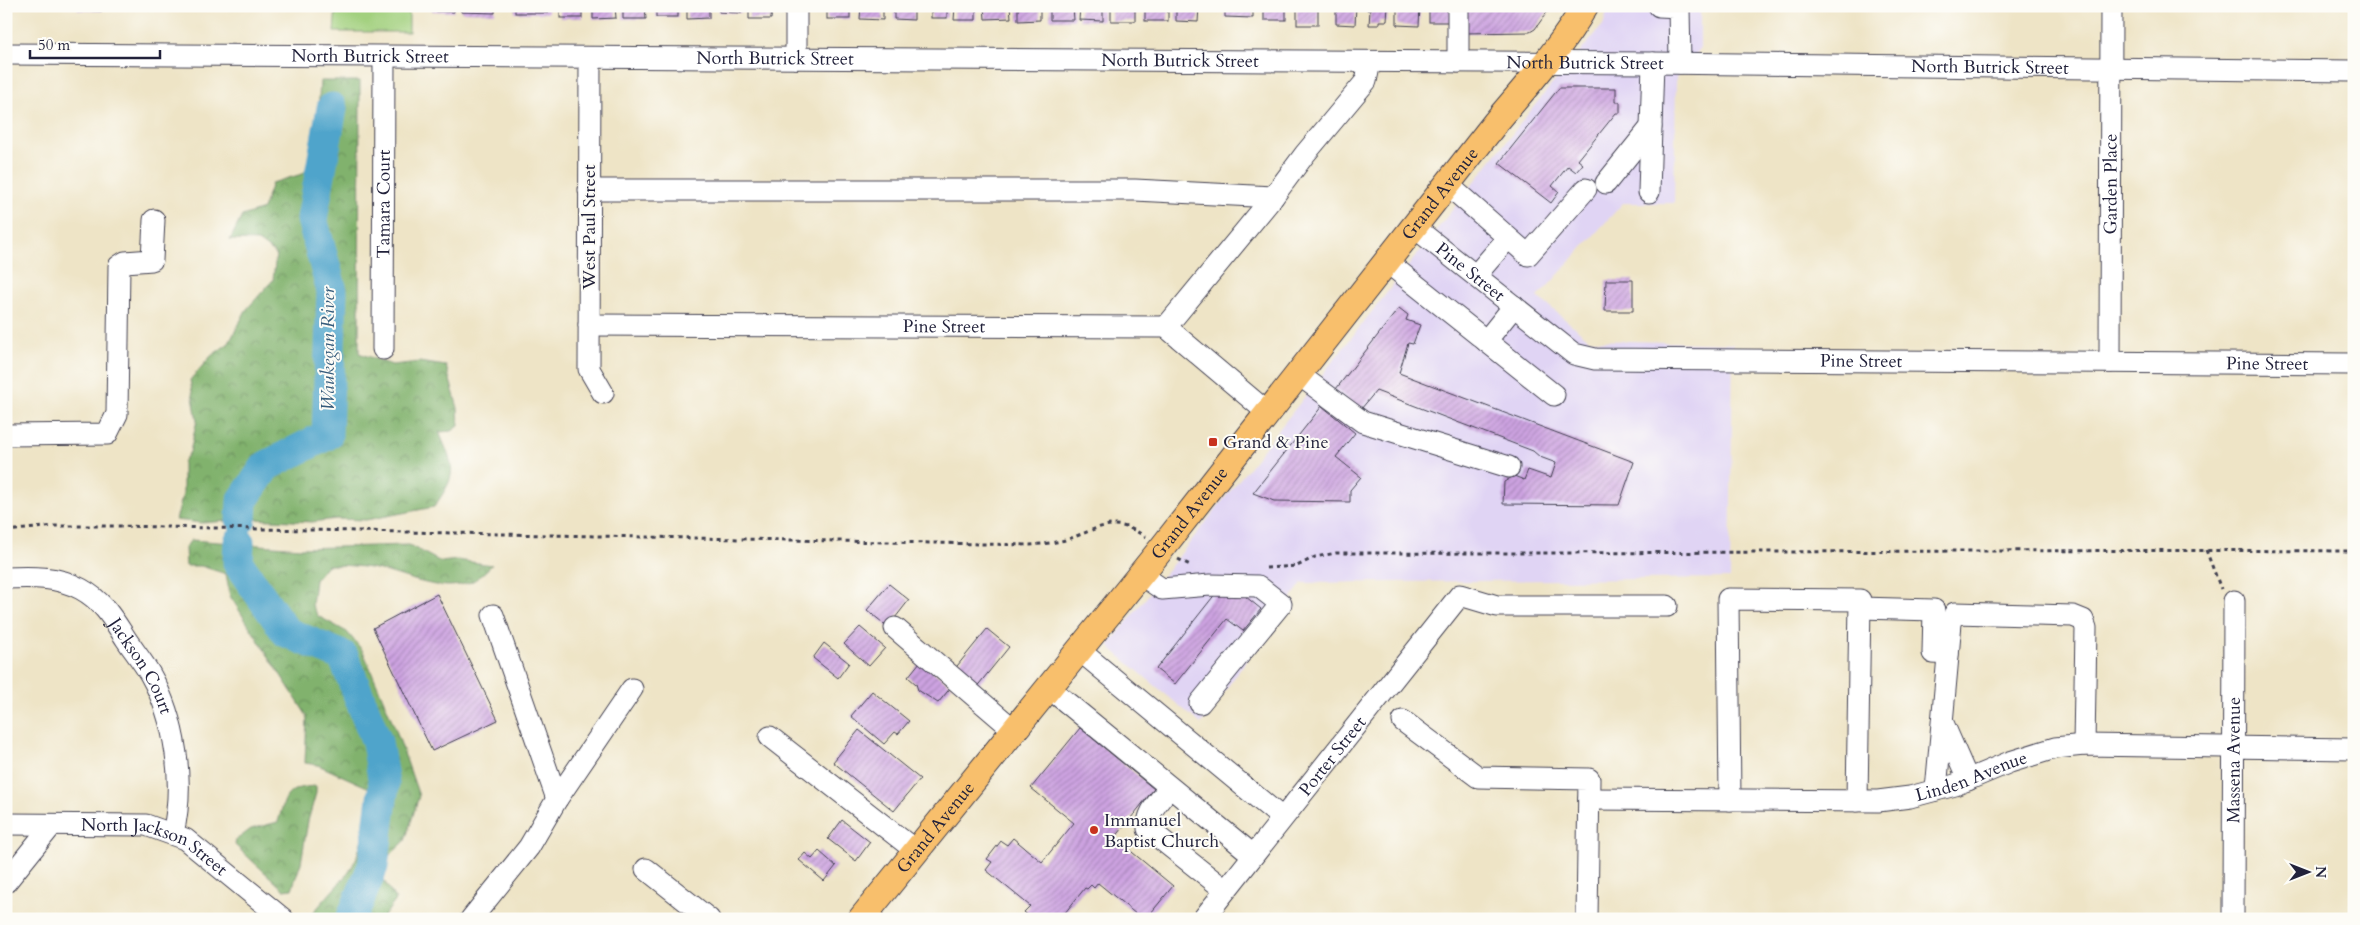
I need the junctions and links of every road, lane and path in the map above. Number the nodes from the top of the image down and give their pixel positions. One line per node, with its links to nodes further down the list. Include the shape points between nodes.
1 (796, 6): 9 (street)
2 (1458, 6): 11 (street)
3 (1585, 6): 12 (main road, Grand Avenue)
4 (1659, 6): 14 (street, via 1679,6)
5 (2111, 6): 15 (street, Garden Place)
6 (6, 54): 7 (street, North Butrick Street)
7 (384, 58): 8 (street, North Butrick Street); 33 (street, Tamara Court)
8 (590, 58): 9 (street, North Butrick Street); 21 (street, West Paul Street)
9 (796, 58): 10 (street, North Butrick Street)
10 (1370, 62): 11 (street, North Butrick Street); 23 (street, via 1366,81)
11 (1458, 62): 12 (street, North Butrick Street)
12 (1546, 62): 13 (street, North Butrick Street); 19 (main road, Grand Avenue)
13 (1653, 63): 14 (street, North Butrick Street); 17 (street)
14 (1680, 63): 15 (street, North Butrick Street)
15 (2111, 67): 16 (street, North Butrick Street); 34 (street, Garden Place)
16 (2354, 71)
17 (1651, 127): 18 (street); 22 (street)
18 (1606, 183)
19 (1447, 184): 25 (main road, Grand Avenue); 26 (street)
20 (1586, 189): 26 (street, via 1528,256)
21 (590, 190): 23 (street, via 1135,190); 30 (street, West Paul Street)
22 (1650, 192)
23 (1273, 197): 31 (street)
24 (154, 220): 40 (street, via 152,260 126,262 119,266 117,414 112,428 107,434)
25 (1414, 227): 27 (main road, Grand Avenue); 28 (street, Pine Street)
26 (1508, 238): 28 (street)
27 (1387, 262): 32 (street); 36 (main road, Grand Avenue)
28 (1476, 275): 29 (street, Pine Street)
29 (1514, 306): 32 (street); 34 (street, Pine Street, via 1574,354 1595,359)
30 (590, 325): 31 (street, Pine Street); 37 (street, West Paul Street, via 589,369)
31 (1166, 327): 39 (street)
32 (1486, 341): 38 (street)
33 (383, 349)
34 (2110, 362): 35 (street, Pine Street)
35 (2354, 364)
36 (1298, 374): 39 (main road, Grand Avenue); 41 (street, via 1363,422)
37 (603, 393)
38 (1554, 395)
39 (1268, 413): 49 (main road, Grand Avenue)
40 (6, 435)
41 (1509, 467)
42 (6, 531): 43 (path, via 55,526 116,526 1030,545 1063,541 1105,525 1118,524)
43 (1139, 532)
44 (2206, 550): 45 (path); 48 (path, via 1336,553 1287,568); 51 (path, via 2224,597)
45 (2354, 551)
46 (1184, 564): 47 (path)
47 (1195, 567)
48 (1260, 568)
49 (1140, 574): 56 (main road, Grand Avenue); 60 (street, via 1162,589 1258,586 1281,604)
50 (6, 578): 78 (street, Jackson Court, via 37,577 62,581 102,602 146,668 166,712 174,746 178,811)
51 (2234, 601): 66 (street, Massena Avenue)
52 (1667, 606): 75 (street, Porter Street, via 1497,606 1460,595)
53 (1860, 608): 57 (street, via 1934,610 1932,653); 73 (street, via 1860,600 1728,599); 74 (street)
54 (493, 615): 72 (street)
55 (895, 628): 63 (street)
56 (1079, 650): 58 (main road, Grand Avenue); 75 (street)
57 (1948, 654): 61 (street); 65 (street, via 1955,613 2078,617 2083,620 2086,628)
58 (1048, 688): 63 (main road, Grand Avenue); 69 (street)
59 (632, 689): 72 (street)
60 (1200, 703)
61 (1942, 720): 68 (street); 71 (street)
62 (1403, 721): 70 (street, Linden Avenue, via 1478,777)
63 (1014, 730): 79 (main road, Grand Avenue)
64 (770, 737): 79 (street)
65 (2084, 745): 66 (street, Linden Avenue); 68 (street, Linden Avenue, via 2046,751)
66 (2233, 748): 67 (street, Linden Avenue); 90 (street, Massena Avenue)
67 (2354, 750)
68 (1968, 780): 71 (street, Linden Avenue)
69 (1169, 788): 80 (street); 83 (street, via 1150,816 1148,829)
70 (1589, 789): 73 (street, Linden Avenue); 89 (street)
71 (1936, 790): 74 (street, Linden Avenue, via 1910,797)
72 (557, 799): 85 (street, via 529,847)
73 (1730, 800): 74 (street, Linden Avenue)
74 (1858, 801)
75 (1282, 818): 80 (street, Porter Street)
76 (6, 824): 77 (street, North Jackson Street)
77 (52, 825): 78 (street, North Jackson Street, via 146,825); 82 (street)
78 (173, 833): 84 (street, North Jackson Street, via 190,843)
79 (916, 852): 87 (main road, Grand Avenue)
80 (1252, 855): 83 (street, Porter Street)
81 (646, 869): 86 (street)
82 (6, 882)
83 (1225, 890): 88 (street, Porter Street)
84 (283, 919)
85 (470, 919)
86 (709, 919)
87 (861, 919)
88 (1203, 919)
89 (1587, 919)
90 (2233, 919)

